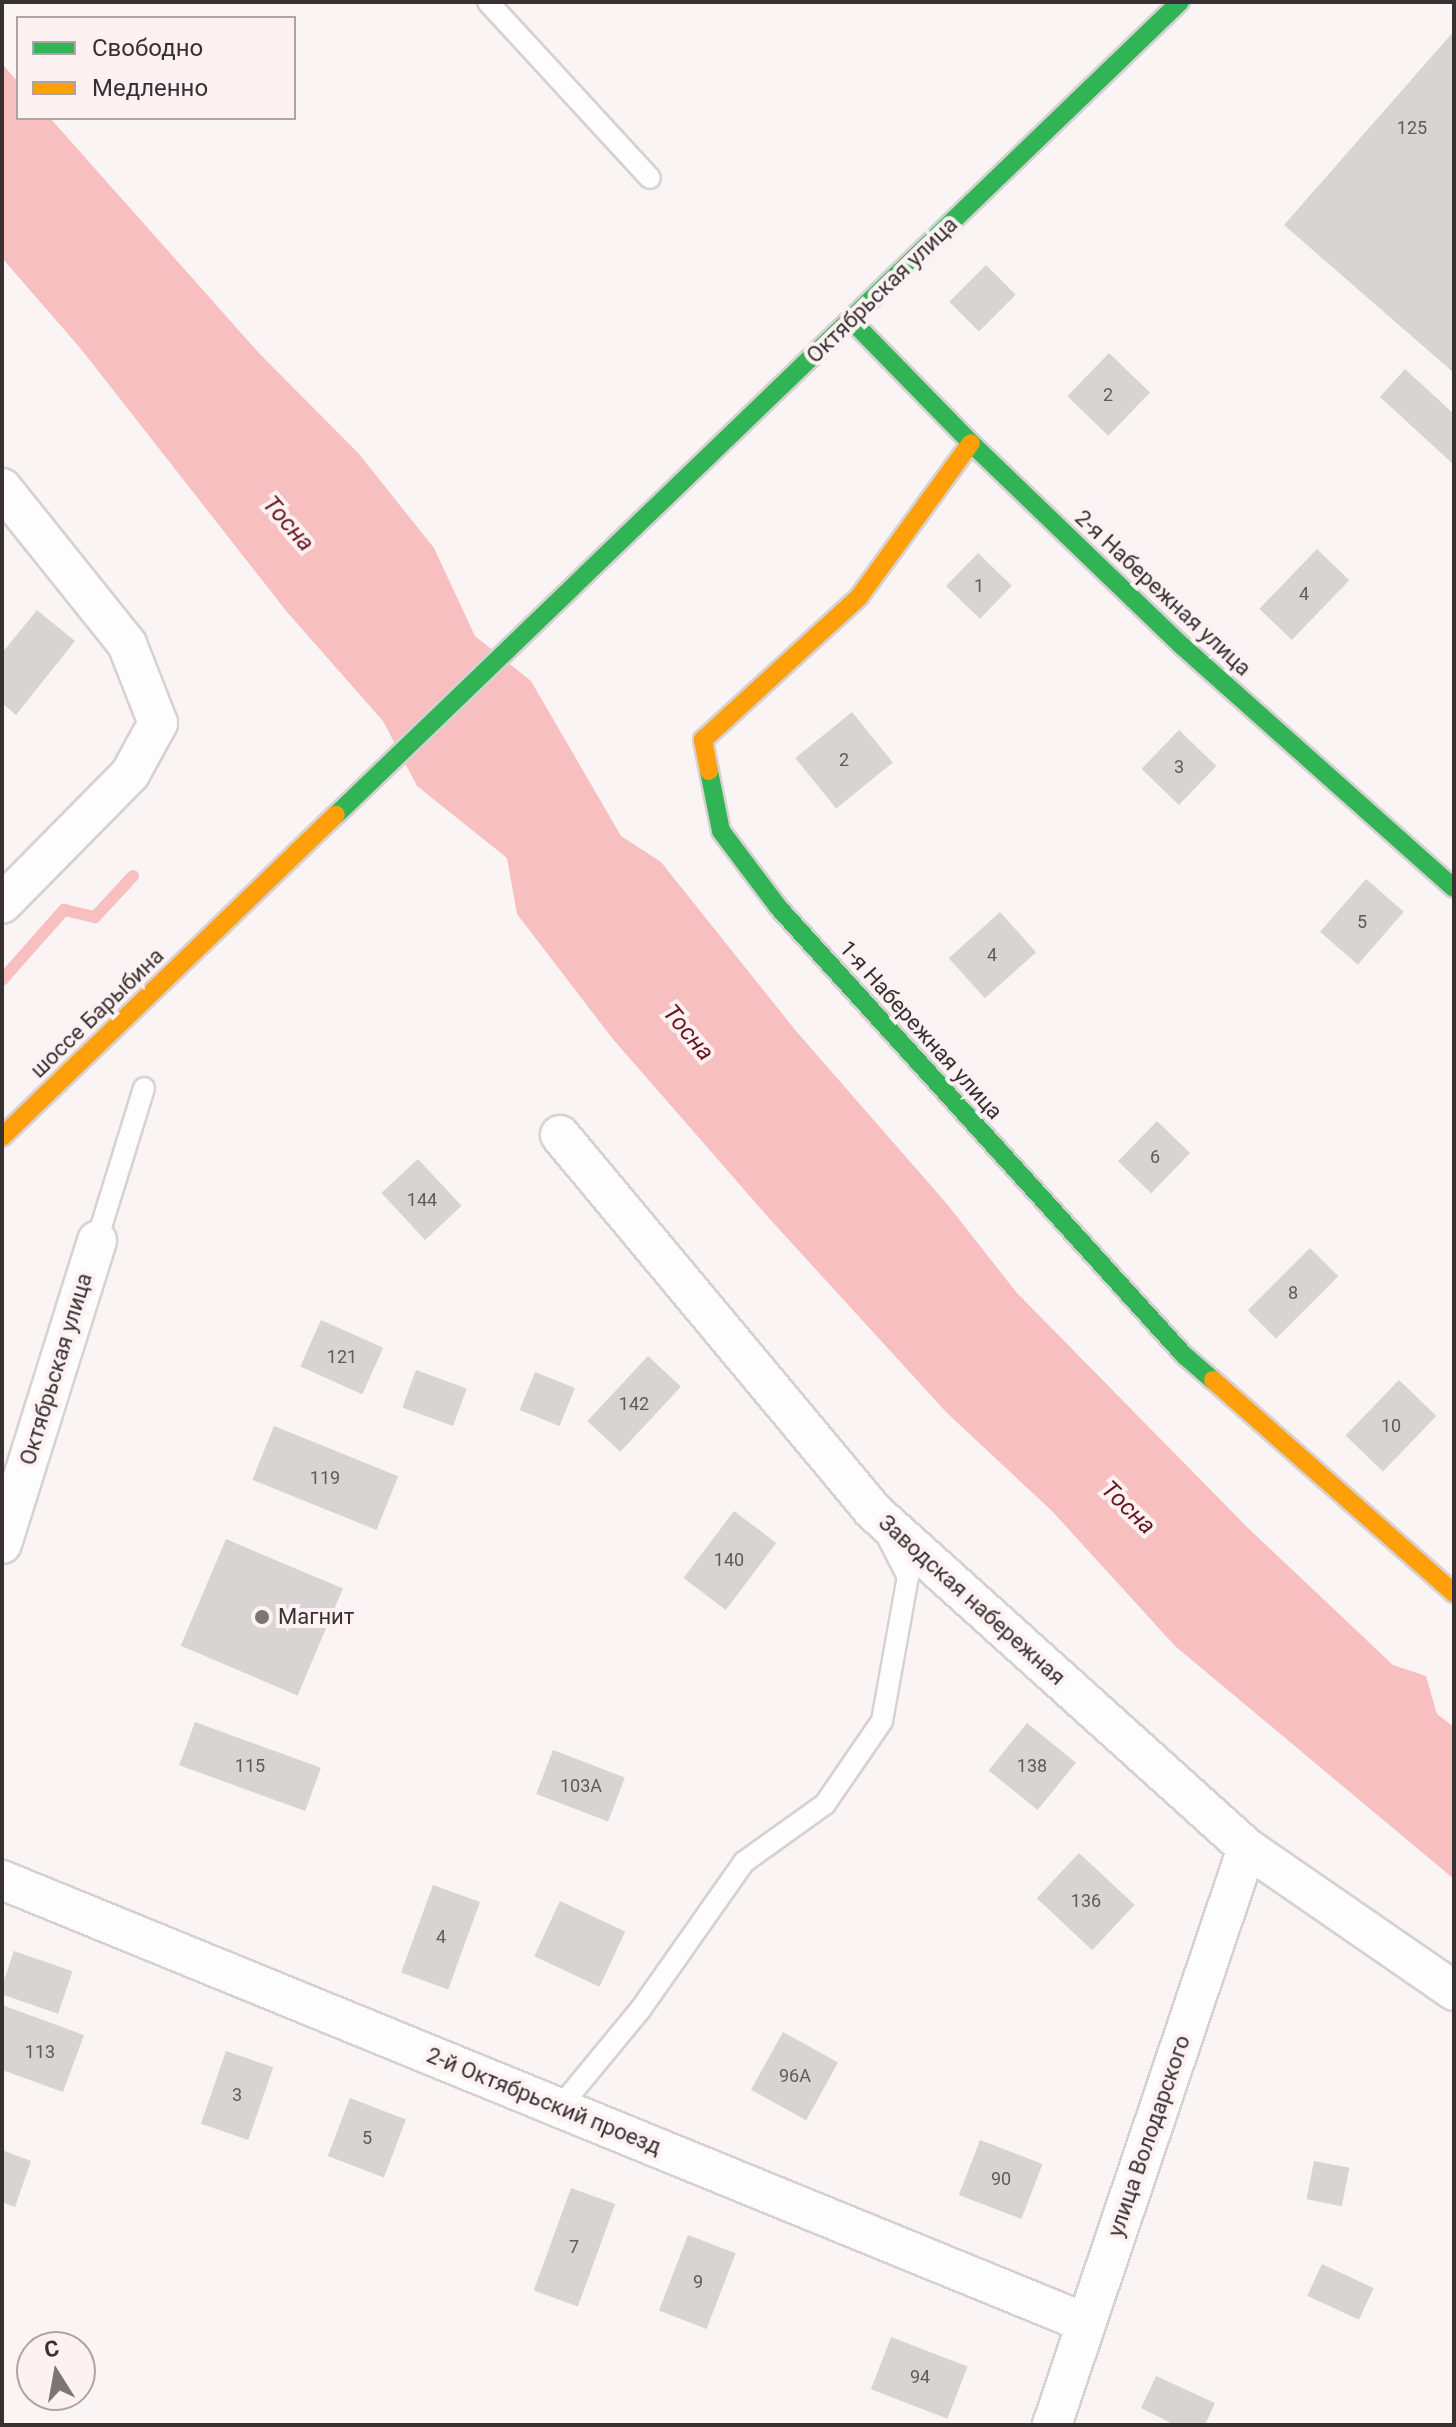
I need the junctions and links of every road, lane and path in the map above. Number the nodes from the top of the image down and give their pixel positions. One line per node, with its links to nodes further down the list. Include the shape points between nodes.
1 (488, 2): 3 (lane)
2 (1180, 2): 4 (street, Октябрьская улица)
3 (650, 178)
4 (851, 320): 5 (street, 2-я Набережная улица); 9 (street, Октябрьская улица)
5 (971, 443): 7 (street, 2-я Набережная улица, via 1181,645); 16 (street, 1-я Набережная улица, via 859,597 703,740 721,831 778,907 1184,1355)
6 (2, 488): 8 (street, via 127,644 158,723 130,774)
7 (1454, 888)
8 (2, 904)
9 (190, 955): 12 (street, шоссе Барыбина)
10 (144, 1088): 13 (lane)
11 (560, 1135): 14 (street, Заводская набережная)
12 (2, 1137)
13 (97, 1240): 15 (street, Октябрьская улица)
14 (872, 1510): 17 (street, Заводская набережная); 20 (lane, via 908,1577 882,1721 825,1804 744,1862 640,2010)
15 (2, 1544)
16 (1454, 1593)
17 (1247, 1848): 19 (street, Заводская набережная); 21 (street, улица Володарского)
18 (2, 1880): 20 (street, 2-й Октябрьский проезд)
19 (1454, 1991)
20 (560, 2107): 21 (street, 2-й Октябрьский проезд)
21 (1086, 2323): 22 (street, улица Володарского)
22 (1052, 2425)

